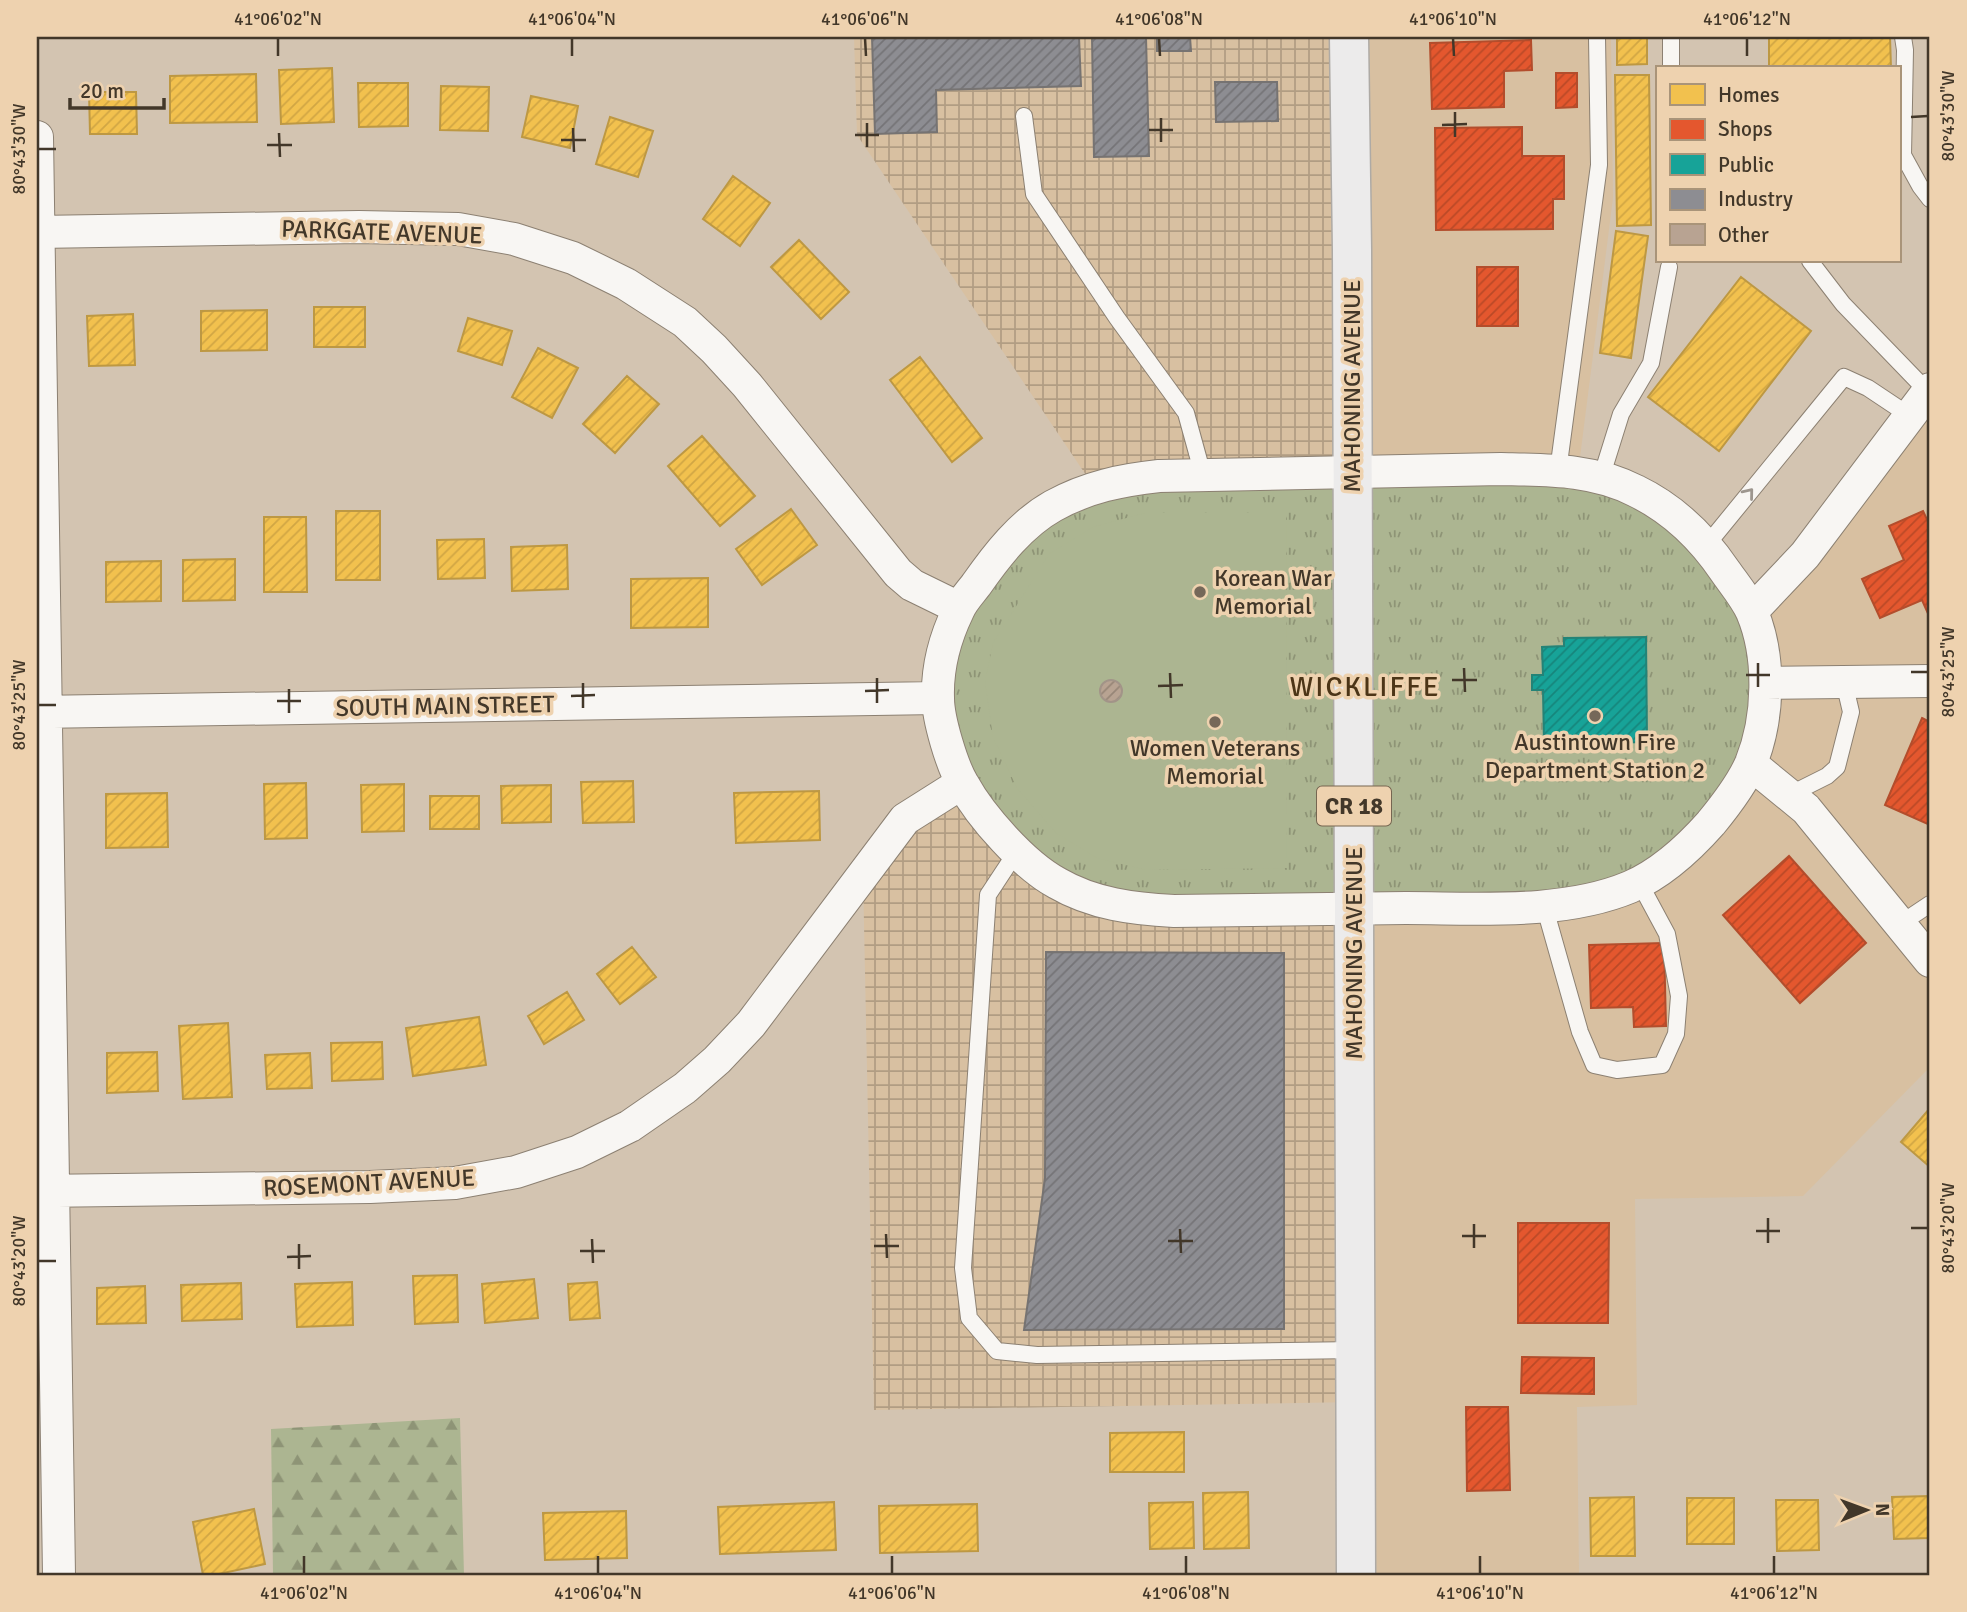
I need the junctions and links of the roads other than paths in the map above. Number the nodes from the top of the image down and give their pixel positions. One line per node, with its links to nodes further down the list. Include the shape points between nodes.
1 (1349, 37): 15 (main road, MAHONING AVENUE / CR 18)
2 (1597, 37): 14 (lane, via 1599,165)
3 (1671, 37): 5 (lane)
4 (1903, 37): 8 (lane)
5 (1671, 66)
6 (1024, 116): 16 (lane, via 1034,194 1186,414)
7 (37, 137): 10 (street)
8 (1901, 154): 9 (lane)
9 (1930, 199)
10 (37, 232): 19 (street, PARKGATE AVENUE, via 458,229 514,239 573,258 626,284 685,322 747,385 898,573); 25 (street)
11 (1811, 262): 13 (lane)
12 (1670, 267): 17 (lane, via 1651,362 1621,414)
13 (1923, 399): 18 (lane, one-way to 13, via 1844,377); 20 (street, via 1805,555)
14 (1558, 471): 15 (street); 17 (street)
15 (1351, 472): 16 (street); 33 (main road, MAHONING AVENUE / CR 18)
16 (1203, 475): 19 (street, via 1124,480 1094,487 1055,505 1010,541)
17 (1601, 478): 18 (street, via 1636,490 1671,511)
18 (1706, 546): 20 (street)
19 (959, 608): 24 (street, via 945,644)
20 (1752, 611): 23 (street)
21 (1930, 681): 22 (street)
22 (1844, 682): 23 (street); 28 (lane, via 1851,712 1838,767)
23 (1767, 683): 26 (street)
24 (938, 698): 25 (street, SOUTH MAIN STREET); 27 (street, via 941,722)
25 (42, 711): 36 (street)
26 (1751, 764): 28 (street); 30 (street, via 1723,809 1690,847)
27 (962, 783): 29 (street); 36 (street, ROSEMONT AVENUE, via 905,819 751,1024 717,1060 630,1126 577,1152 516,1172 455,1183)
28 (1789, 795): 34 (street, via 1806,809)
29 (1017, 850): 33 (street, via 1058,884 1098,901 1136,909); 37 (lane, via 988,895 963,1268 969,1318 998,1351 1037,1355)
30 (1639, 882): 32 (street, via 1598,898); 32 (lane, via 1667,934 1679,996 1676,1034 1662,1065 1617,1070 1594,1065 1580,1032)
31 (1930, 904): 34 (lane)
32 (1544, 905): 33 (street)
33 (1354, 909): 37 (main road, MAHONING AVENUE / CR 18)
34 (1900, 924): 35 (street)
35 (1930, 961)
36 (45, 1191): 38 (street)
37 (1356, 1350): 39 (main road, MAHONING AVENUE / CR 18)
38 (59, 1575)
39 (1356, 1575)

